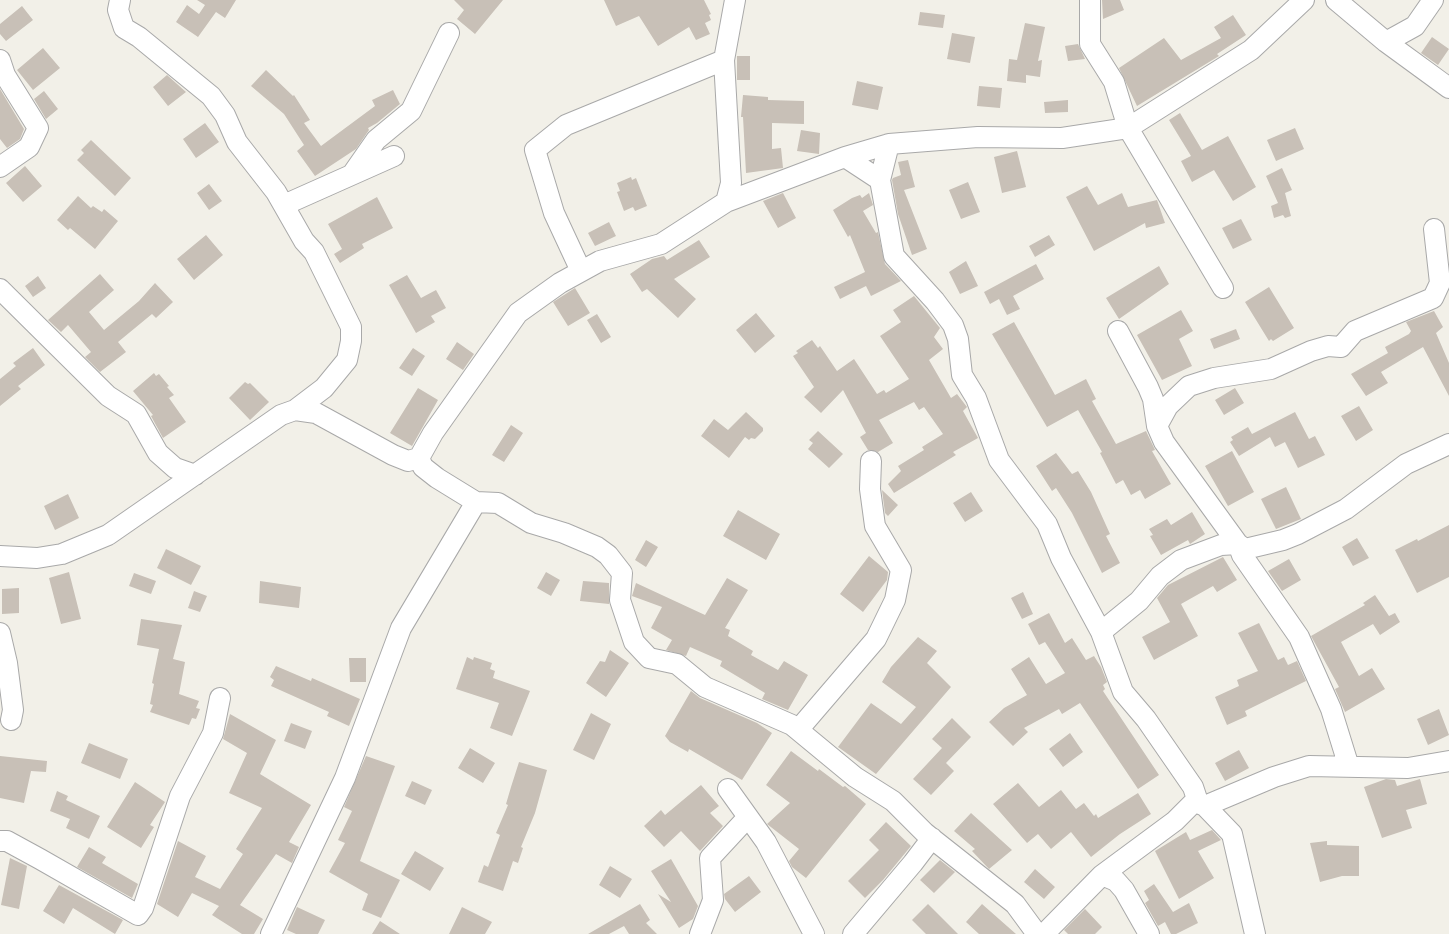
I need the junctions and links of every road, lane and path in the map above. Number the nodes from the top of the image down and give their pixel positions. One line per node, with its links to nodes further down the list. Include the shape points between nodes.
1 (120, 0): 20 (street, via 118,10 124,28 211,96 225,115 237,142)
2 (735, 0): 10 (street)
3 (1090, 0): 12 (street, via 1090,44 1114,82)
4 (1304, 0): 12 (street, via 1251,50)
5 (1336, 0): 8 (street)
6 (1433, 0): 8 (street, via 1415,26)
7 (449, 33): 17 (street, via 411,110 376,140)
8 (1386, 42): 11 (street)
9 (0, 60): 16 (street, via 5,75 38,128 29,147)
10 (724, 60): 19 (street, via 731,183); 22 (street, via 566,125 535,150 554,213)
11 (1449, 88)
12 (1128, 128): 13 (street, via 1062,138 978,137); 23 (street)
13 (888, 144): 15 (street); 18 (street)
14 (394, 156): 17 (street)
15 (845, 157): 18 (street); 19 (street)
16 (0, 167)
17 (353, 173): 20 (street)
18 (880, 180): 35 (street, via 894,256 952,325 958,338 962,375 976,398 999,460 1047,524 1061,558)
19 (726, 202): 22 (street, via 661,244 600,261)
20 (284, 206): 26 (street, via 314,252 351,326 347,360 324,388)
21 (1434, 229): 27 (street, via 1440,283 1433,298 1355,331 1341,347 1328,346 1271,369 1214,378 1189,386 1168,406)
22 (581, 271): 29 (street, via 518,314 433,433)
23 (1223, 288)
24 (0, 290): 31 (street, via 108,396 136,414 158,453 175,468)
25 (1118, 331): 27 (street, via 1153,399)
26 (295, 410): 29 (street, via 316,413 408,461); 31 (street, via 281,415)
27 (1156, 426): 33 (street, via 1170,452)
28 (1449, 444): 33 (street, via 1406,464 1346,509 1298,534 1245,548)
29 (419, 458): 32 (street, via 430,473)
30 (870, 461): 39 (street, via 875,526 901,570 895,600 876,638)
31 (194, 475): 34 (street, via 108,535 62,554 37,558)
32 (476, 502): 39 (street, via 498,503 531,522 597,547 613,560 622,573 620,600 623,610 634,642 649,658 677,664 705,687); 48 (street, via 401,628 344,778)
33 (1238, 544): 35 (street, via 1221,545 1181,560); 41 (street, via 1242,555 1299,637 1331,709)
34 (0, 556)
35 (1101, 632): 43 (street, via 1123,692 1146,719 1193,788)
36 (0, 633): 38 (street, via 13,710)
37 (220, 698): 46 (street, via 213,734 180,796 138,915 32,854 7,841)
38 (11, 720)
39 (798, 730): 45 (street, via 855,777 893,801)
40 (1449, 761): 41 (street, via 1408,768)
41 (1348, 767): 43 (street, via 1310,766)
42 (728, 789): 44 (street)
43 (1200, 804): 47 (street); 55 (street, via 1232,834)
44 (748, 817): 49 (street, via 710,858 713,900); 50 (street, via 766,842)
45 (932, 838): 51 (street); 52 (street, via 1015,904)
46 (0, 841)
47 (1102, 875): 53 (street); 54 (street, via 1116,880 1124,890)
48 (271, 934)
49 (700, 934)
50 (814, 934)
51 (853, 934)
52 (1037, 934)
53 (1044, 934)
54 (1149, 934)
55 (1255, 934)

